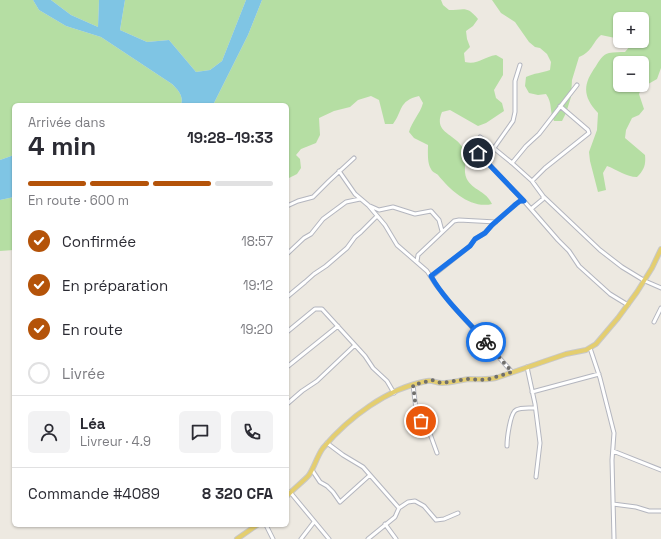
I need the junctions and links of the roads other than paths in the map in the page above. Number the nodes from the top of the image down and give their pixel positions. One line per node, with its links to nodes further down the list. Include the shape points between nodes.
1 (520, 65): 5 (street, via 515,81 515,112)
2 (577, 85): 3 (street)
3 (560, 106): 8 (street); 10 (street, via 589,133)
4 (480, 137): 5 (street)
5 (494, 148): 8 (street)
6 (478, 153): 13 (street)
7 (354, 158): 9 (street)
8 (512, 163): 10 (street)
9 (339, 171): 12 (street); 14 (street, via 314,197)
10 (532, 181): 11 (street)
11 (543, 196): 16 (street, via 543,199); 25 (street, via 600,250)
12 (360, 199): 15 (street); 21 (street, via 346,202 323,219 311,234)
13 (524, 201): 16 (street); 18 (street, via 520,201)
14 (289, 205)
15 (368, 205): 17 (street); 19 (street, via 379,210 392,207 415,214 431,211 438,220)
16 (531, 209): 28 (street, via 569,251 579,266 610,294)
17 (377, 216): 23 (street, via 397,245); 27 (street, via 347,248)
18 (496, 222): 19 (street, via 456,220); 24 (street)
19 (442, 232): 23 (street, via 418,255)
20 (661, 248): 22 (main road)
21 (289, 252)
22 (659, 257): 25 (main road)
23 (417, 262): 24 (street)
24 (431, 276): 37 (street, via 453,306)
25 (644, 281): 26 (street); 28 (main road)
26 (661, 288)
27 (289, 295)
28 (628, 305): 34 (main road)
29 (661, 308): 30 (street)
30 (654, 322)
31 (338, 326): 32 (street, via 326,312 317,308); 33 (street); 35 (street)
32 (289, 330)
33 (355, 345): 40 (street); 42 (street, via 317,382)
34 (590, 348): 36 (main road); 38 (street)
35 (289, 365)
36 (527, 367): 37 (main road); 41 (street)
37 (512, 372): 39 (main road, via 486,380 468,379 441,383 432,380)
38 (599, 374): 41 (street); 46 (street, via 614,433)
39 (413, 385): 40 (main road); 47 (street, via 418,417 429,432)
40 (394, 392): 44 (main road, via 360,413)
41 (532, 392): 43 (street)
42 (289, 402)
43 (535, 408): 45 (street, via 517,409 513,412); 51 (street, via 541,448)
44 (327, 444): 48 (main road); 50 (street, via 359,465)
45 (507, 446)
46 (613, 451): 49 (street); 53 (street)
47 (437, 453)
48 (312, 470): 50 (street, via 340,502); 52 (main road)
49 (661, 470)
50 (370, 476): 54 (street)
51 (536, 478)
52 (289, 494): 57 (street)
53 (613, 504): 55 (street); 67 (street)
54 (399, 508): 56 (street, via 415,501 438,520); 58 (street, via 395,516)
55 (661, 511)
56 (458, 513)
57 (314, 522): 63 (street); 64 (street)
58 (385, 524): 65 (street); 66 (street)
59 (254, 527): 61 (main road)
60 (267, 527): 62 (street)
61 (237, 539)
62 (273, 539)
63 (301, 539)
64 (329, 539)
65 (368, 539)
66 (396, 539)
67 (614, 539)

